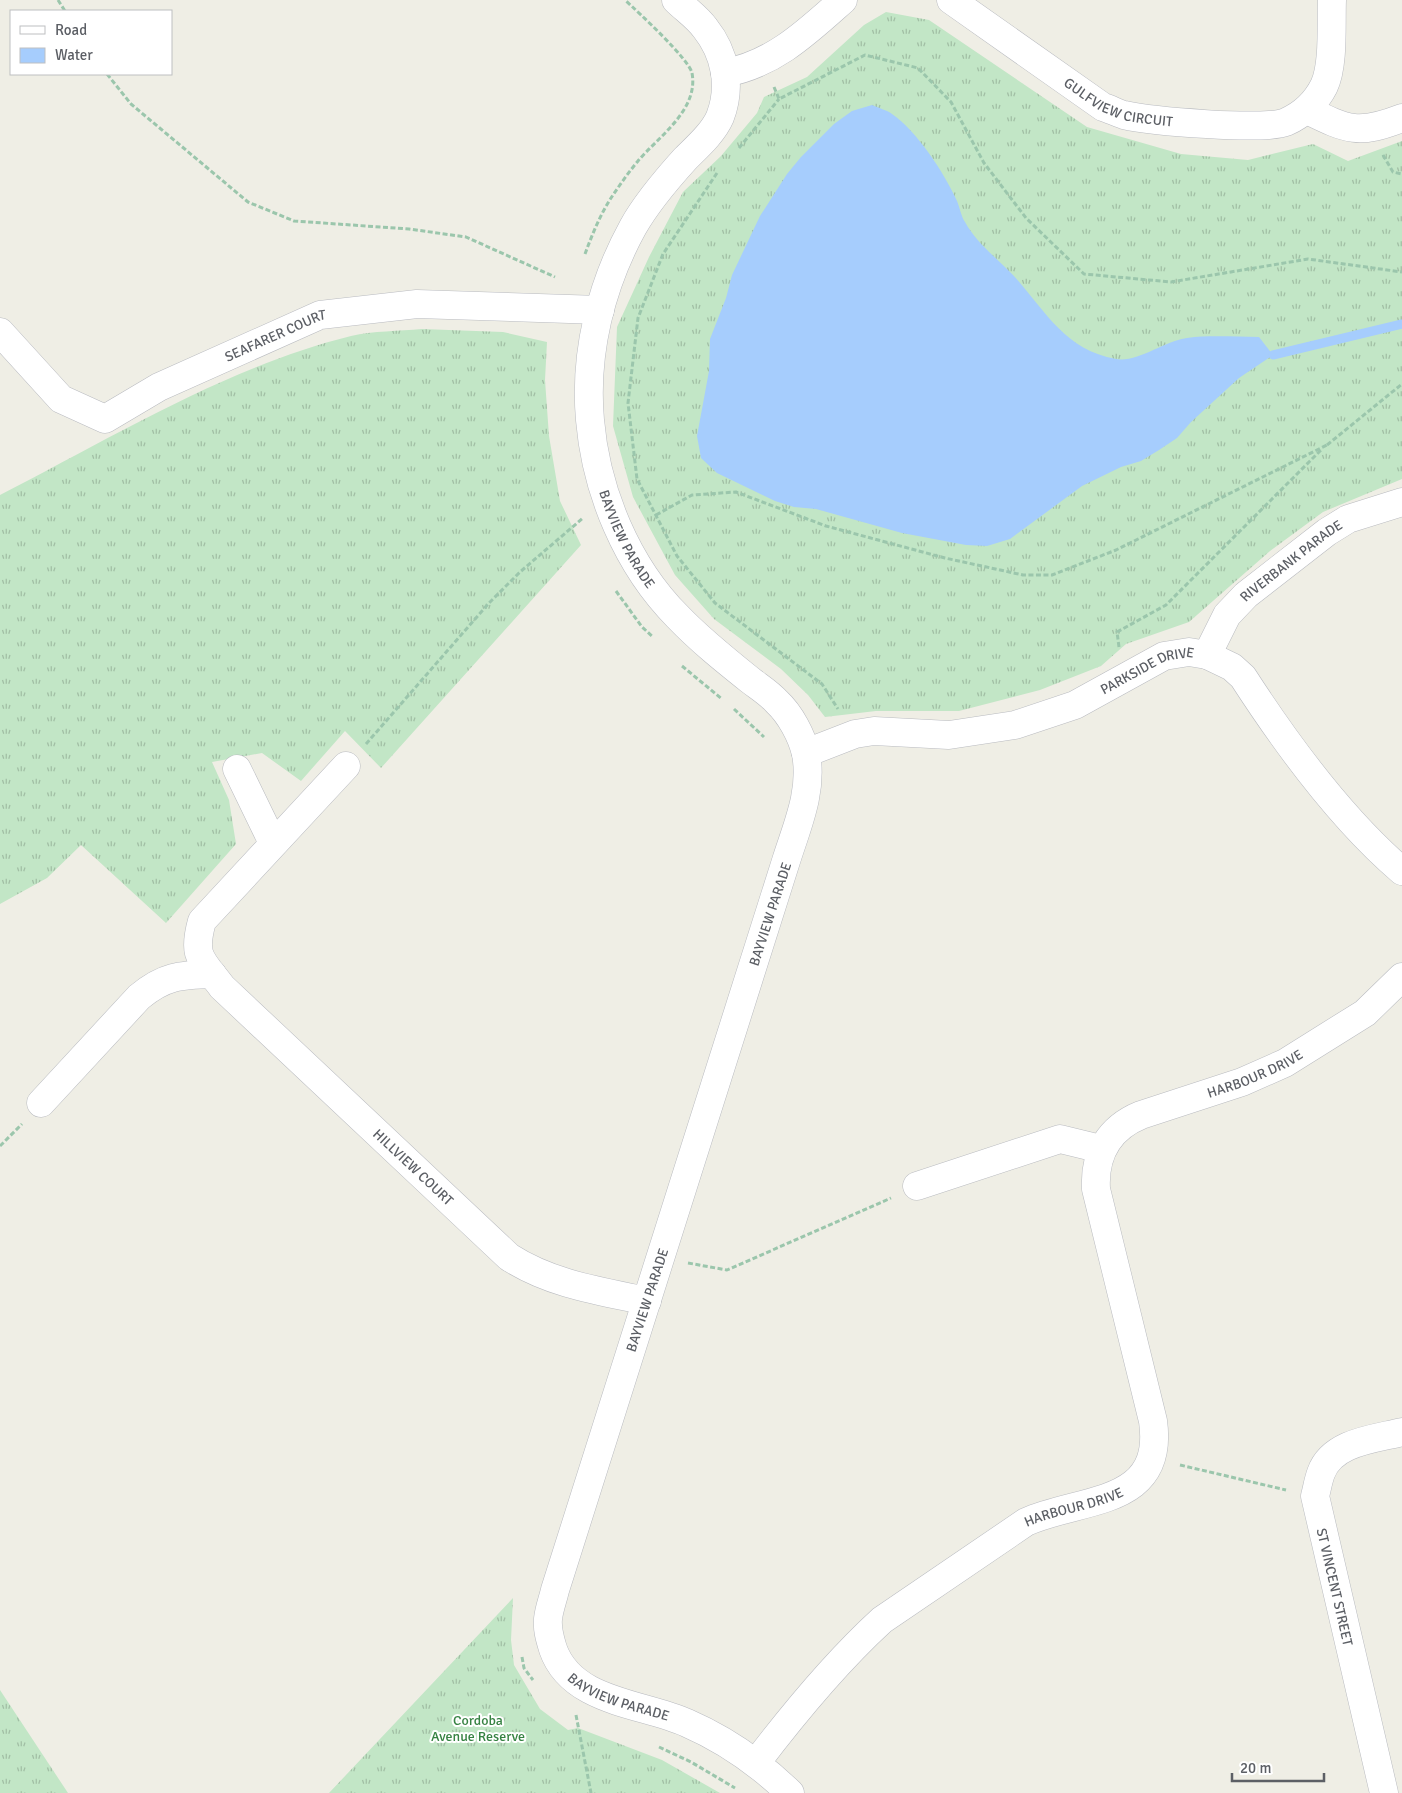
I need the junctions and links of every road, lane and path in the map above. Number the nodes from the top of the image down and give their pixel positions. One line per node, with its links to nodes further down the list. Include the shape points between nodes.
1 (625, 0): 14 (path, via 692,72 692,90 686,107 610,200 590,238)
2 (676, 0): 7 (street, BAYVIEW PARADE, via 705,28 724,61)
3 (843, 0): 6 (street, via 795,42)
4 (951, 0): 10 (street, GULFVIEW CIRCUIT, via 1103,107 1123,114 1260,127 1285,123)
5 (1332, 0): 10 (street, GULFVIEW CIRCUIT, via 1329,65 1324,86)
6 (764, 62): 7 (street); 9 (path)
7 (725, 73): 17 (street, BAYVIEW PARADE, via 727,87 720,118 701,144 652,197 615,264)
8 (108, 75): 16 (path, via 131,104 248,202 294,221 409,228 466,237)
9 (779, 100): 12 (path); 15 (path, via 865,55 918,68 950,102 984,163 1026,218 1084,274 1171,282 1308,260)
10 (1307, 110): 11 (street, via 1340,126 1359,130 1378,128)
11 (1402, 118)
12 (736, 152)
13 (723, 166): 24 (path, via 664,254 638,318 628,403 637,479)
14 (582, 262)
15 (1402, 272)
16 (572, 298): 17 (street, SEAFARER COURT); 18 (street, SEAFARER COURT, via 417,304 320,315 159,387 104,419 61,399)
17 (600, 310): 21 (street, BAYVIEW PARADE, via 589,378 589,418 592,444)
18 (0, 332)
19 (1402, 384): 20 (path)
20 (1327, 445): 24 (path, via 1116,550 1052,575 1023,575 945,558 826,526 736,492 692,495); 31 (path, via 1166,605 1117,632)
21 (607, 499): 25 (path); 34 (street, BAYVIEW PARADE, via 630,551 653,588 684,623 778,702 798,731)
22 (1402, 502): 29 (street, RIVERBANK PARADE, via 1348,519 1319,537 1246,595 1228,615)
23 (578, 511): 25 (path)
24 (656, 515): 32 (path, via 677,556 714,603 822,684)
25 (581, 520): 26 (path); 35 (path, via 520,572 489,604)
26 (585, 529)
27 (612, 584): 28 (path, via 620,599)
28 (655, 639)
29 (1206, 655): 31 (street, PARKSIDE DRIVE, via 1189,652 1164,656); 38 (street, PARKSIDE DRIVE, via 1232,667 1243,677 1338,807)
30 (681, 664): 33 (path)
31 (1122, 680): 32 (street, PARKSIDE DRIVE, via 1075,705 1015,725 949,734 874,731)
32 (855, 734): 34 (street, PARKSIDE DRIVE)
33 (767, 739)
34 (806, 753): 44 (street, BAYVIEW PARADE, via 807,792)
35 (346, 766): 37 (street, HILLVIEW COURT)
36 (237, 770): 37 (street)
37 (273, 843): 39 (street, HILLVIEW COURT, via 202,921 198,955)
38 (1402, 871)
39 (212, 974): 41 (street, via 176,976 154,985 139,997); 45 (street, HILLVIEW COURT, via 222,987 509,1257 547,1278)
40 (1402, 978): 42 (street, HARBOUR DRIVE, via 1365,1012 1285,1063 1242,1082 1126,1121)
41 (41, 1103)
42 (1101, 1149): 43 (street, via 1060,1139); 47 (street, HARBOUR DRIVE, via 1095,1174 1096,1188 1153,1421 1156,1441)
43 (917, 1186): 44 (path, via 727,1270)
44 (660, 1258): 45 (street, BAYVIEW PARADE)
45 (647, 1301): 50 (street, BAYVIEW PARADE, via 548,1619 548,1636)
46 (1402, 1432): 48 (street, ST VINCENT STREET, via 1352,1444 1334,1456 1321,1471)
47 (1153, 1458): 48 (path); 56 (street, HARBOUR DRIVE, via 1136,1484 1124,1492 1044,1513 1026,1522 882,1620 789,1719)
48 (1315, 1496): 60 (street, ST VINCENT STREET)
49 (521, 1650): 51 (path, via 524,1668)
50 (568, 1674): 53 (path); 56 (street, BAYVIEW PARADE, via 610,1699 685,1722 711,1734)
51 (536, 1683)
52 (569, 1714): 53 (path)
53 (576, 1719): 54 (path); 57 (path)
54 (584, 1721)
55 (658, 1746): 58 (path)
56 (756, 1763): 59 (street, BAYVIEW PARADE)
57 (591, 1793)
58 (741, 1793)
59 (790, 1793)
60 (1384, 1793)

